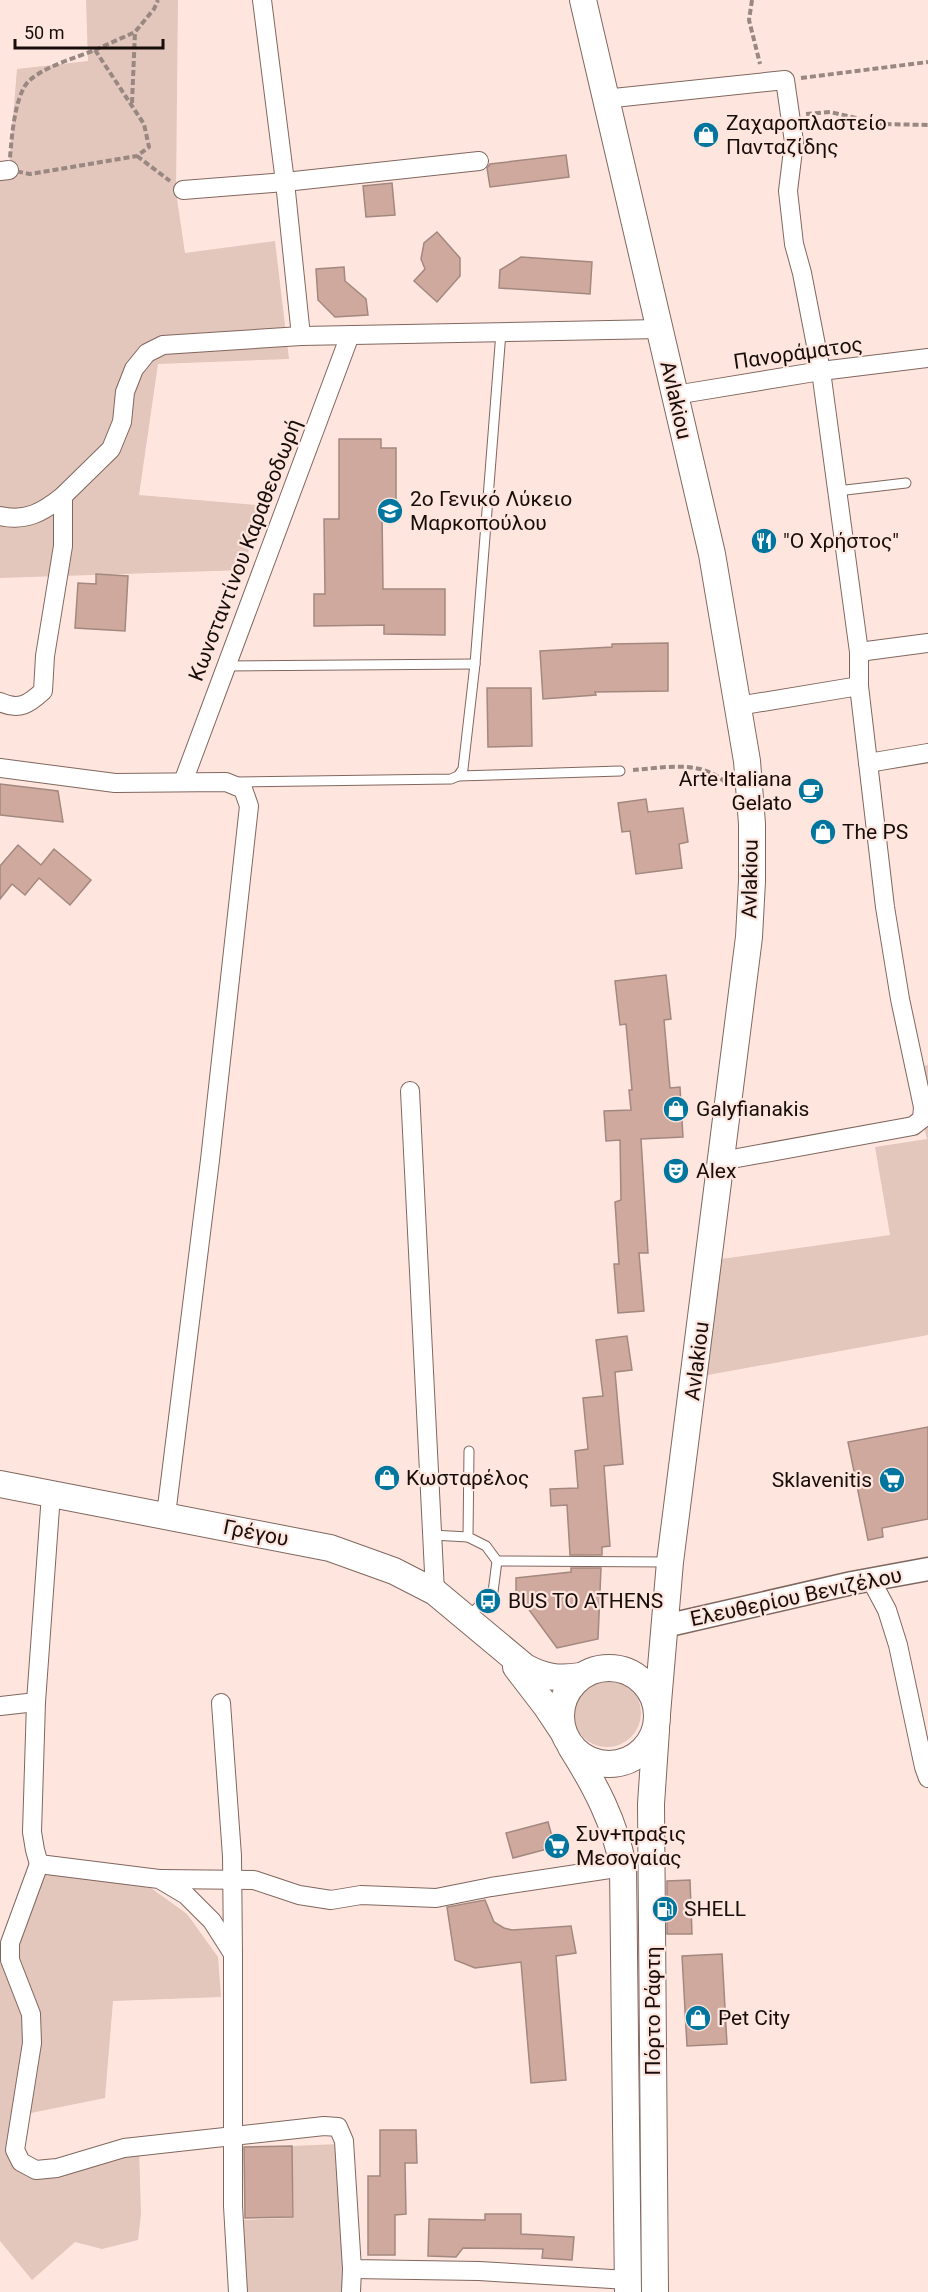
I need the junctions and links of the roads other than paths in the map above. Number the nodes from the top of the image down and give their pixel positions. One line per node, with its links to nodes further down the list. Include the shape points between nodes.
1 (262, 0): 5 (street)
2 (583, 0): 3 (main road, Avlakiou)
3 (604, 99): 7 (main road, Avlakiou); 12 (street, via 785,80 794,142 788,191 794,244)
4 (479, 161): 5 (street)
5 (285, 182): 6 (street); 10 (street)
6 (183, 190)
7 (660, 329): 8 (street); 13 (main road, Avlakiou)
8 (501, 332): 9 (street); 20 (lane)
9 (350, 335): 10 (street); 21 (street, Κωνσταντίνου Καραθεοδωρή)
10 (301, 336): 16 (street, via 163,345 147,353 134,369 125,393 122,422 111,450)
11 (928, 358): 12 (street, Πανοράματος)
12 (821, 371): 13 (street, Πανοράματος); 15 (street)
13 (675, 395): 24 (main road, Avlakiou, via 712,554)
14 (906, 483): 15 (lane)
15 (837, 491): 19 (street)
16 (63, 496): 17 (street, via 42,512 24,518); 23 (street, via 63,546 43,691 28,705)
17 (0, 516)
18 (928, 643): 19 (street)
19 (859, 652): 22 (street)
20 (475, 664): 21 (lane); 29 (lane, via 463,769)
21 (226, 666): 30 (street, Κωνσταντίνου Καραθεοδωρή)
22 (859, 686): 24 (street); 26 (street)
23 (0, 702)
24 (738, 706): 34 (main road, Avlakiou, via 747,761 752,881 749,937)
25 (928, 753): 26 (street)
26 (868, 763): 32 (street, via 900,999)
27 (0, 768): 30 (street, via 115,783)
28 (620, 771): 29 (lane)
29 (458, 776): 31 (lane)
30 (183, 782): 31 (street)
31 (226, 782): 38 (street, via 243,789 249,806)
32 (921, 1061): 34 (street, via 922,1119 913,1126)
33 (410, 1091): 39 (street)
34 (721, 1161): 42 (main road, Avlakiou)
35 (469, 1451): 40 (lane)
36 (0, 1484): 37 (main road, Γρέγου)
37 (51, 1494): 38 (main road, Γρέγου); 51 (street)
38 (166, 1515): 45 (main road, Γρέγου, via 330,1548 394,1570)
39 (432, 1535): 40 (lane); 45 (street)
40 (468, 1537): 41 (lane, via 486,1546)
41 (497, 1561): 42 (lane); 46 (lane, via 493,1592)
42 (670, 1562): 47 (main road, Avlakiou)
43 (928, 1569): 44 (street, Ελευθερίου Βενιζέλου)
44 (870, 1580): 47 (street, Ελευθερίου Βενιζέλου); 55 (street, via 887,1610)
45 (435, 1592): 46 (main road, Γρέγου)
46 (468, 1617): 48 (main road, Γρέγου)
47 (665, 1626): 49 (main road, Avlakiou, via 650,1652 627,1666); 54 (main road, Avlakiou)
48 (490, 1638): 50 (main road, Γρέγου, via 525,1667 544,1677); 56 (main road, Γρέγου, via 533,1687)
49 (614, 1667): 50 (main road); 54 (main road, via 630,1672 644,1683 654,1697)
50 (581, 1676): 56 (main road, via 563,1700 560,1715)
51 (36, 1702): 53 (street); 58 (street, via 32,1832)
52 (221, 1703): 61 (street)
53 (0, 1706)
54 (657, 1722): 56 (main road, via 648,1744 626,1762 597,1764 584,1758); 68 (main road, Πόρτο Ράφτη, via 651,1804)
55 (922, 1733): 57 (street)
56 (566, 1738): 59 (main road, Πόρτο Ράφτη, via 604,1803 617,1836)
57 (928, 1778)
58 (39, 1864): 60 (street); 63 (street, via 10,1943 10,1960 31,2014 32,2043 15,2150 21,2162 36,2170 57,2168 124,2148)
59 (623, 1867): 61 (street, via 436,1898 361,1895 331,1900 299,1895 254,1880); 65 (main road, Πόρτο Ράφτη)
60 (159, 1879): 61 (street); 62 (street, via 186,1895 212,1921)
61 (232, 1880): 62 (street)
62 (233, 1954): 63 (street)
63 (232, 2138): 64 (street, via 338,2127 344,2141); 66 (street)
64 (352, 2269): 65 (street, via 479,2271); 67 (street)
65 (628, 2286)
66 (238, 2292)
67 (351, 2292)
68 (656, 2292)

